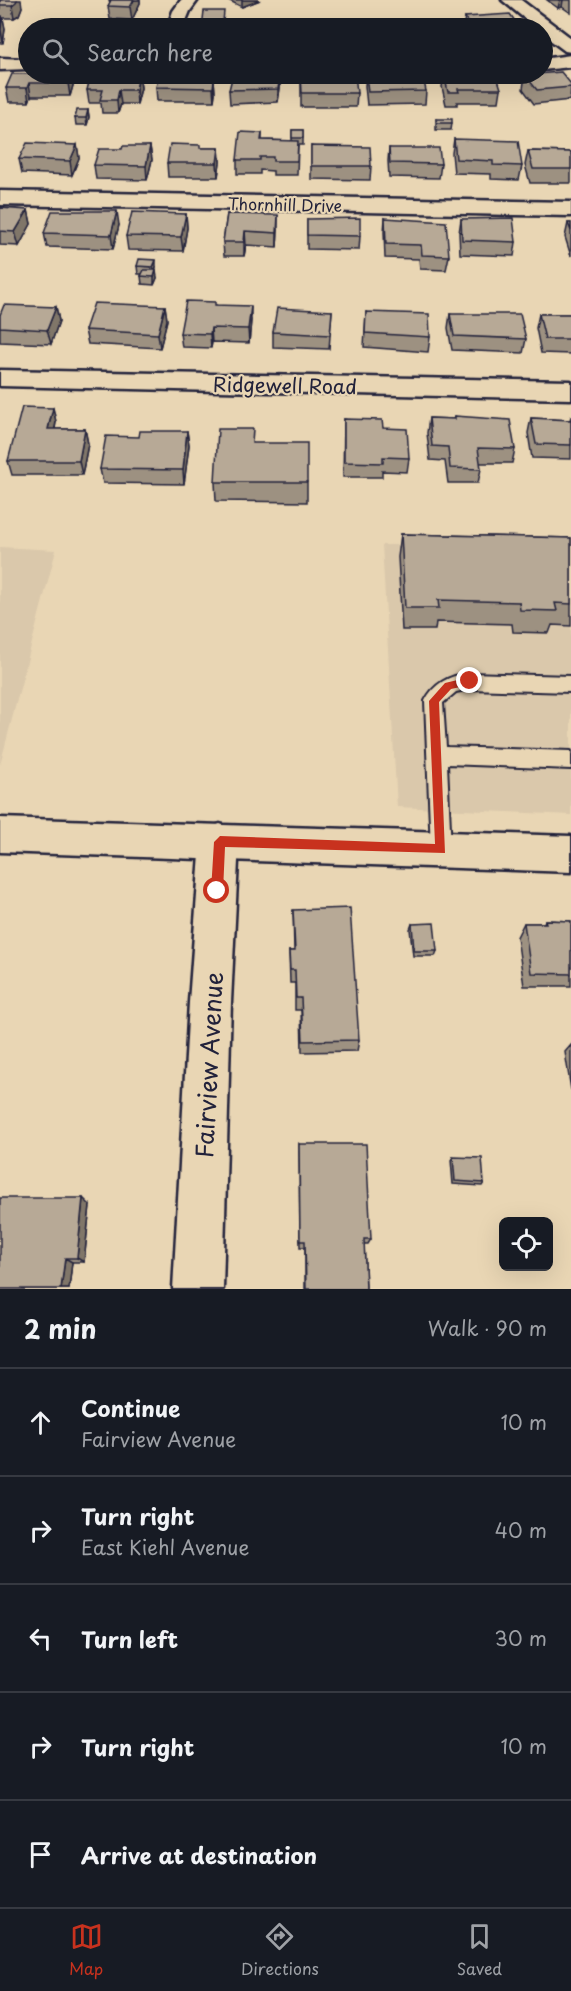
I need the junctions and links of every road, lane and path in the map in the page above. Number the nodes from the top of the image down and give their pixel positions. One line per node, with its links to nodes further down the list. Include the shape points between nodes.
1 (190, 0): 3 (street)
2 (510, 0): 4 (street)
3 (179, 18)
4 (533, 18)
5 (553, 33): 6 (street)
6 (571, 47)
7 (571, 61): 10 (street)
8 (0, 64): 9 (street)
9 (18, 64)
10 (553, 64)
11 (0, 198): 12 (street, Thornhill Drive)
12 (571, 209)
13 (0, 378): 14 (street, Ridgewell Road)
14 (571, 390)
15 (571, 684): 16 (lane, via 470,681 448,686 434,701)
16 (436, 755): 17 (lane); 20 (lane)
17 (571, 760)
18 (0, 835): 19 (street)
19 (220, 842): 20 (street); 22 (street, Fairview Avenue)
20 (441, 850): 21 (street)
21 (571, 854)
22 (198, 1289)

